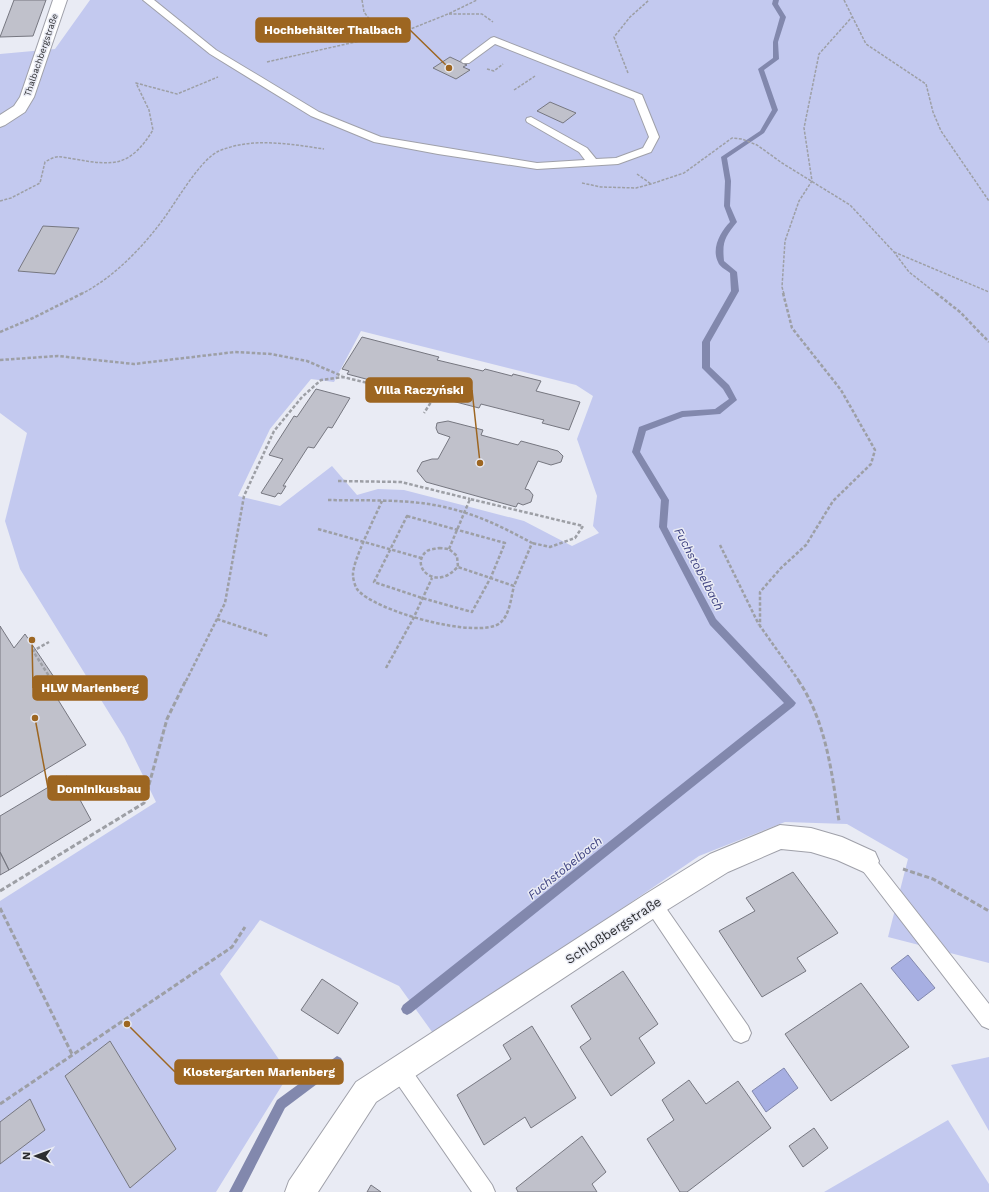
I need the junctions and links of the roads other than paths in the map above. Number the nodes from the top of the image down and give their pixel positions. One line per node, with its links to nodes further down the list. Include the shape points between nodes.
1 (60, 0): 5 (street, Thalbachbergstraße, via 27,97 20,109)
2 (148, 0): 6 (lane, via 213,52 315,114 378,140 537,166)
3 (466, 60): 6 (lane, via 494,40 638,97 654,137 646,150 618,161)
4 (531, 120): 6 (lane, via 583,150)
5 (0, 122)
6 (593, 163)
7 (866, 862): 8 (street, Schloßbergstraße, via 842,849 811,840 780,837 719,863); 9 (lane)
8 (653, 904): 10 (lane); 11 (street, Schloßbergstraße)
9 (989, 1019)
10 (741, 1033)
11 (399, 1069): 12 (street, Schloßbergstraße, via 366,1092); 13 (lane)
12 (300, 1192)
13 (485, 1192)

